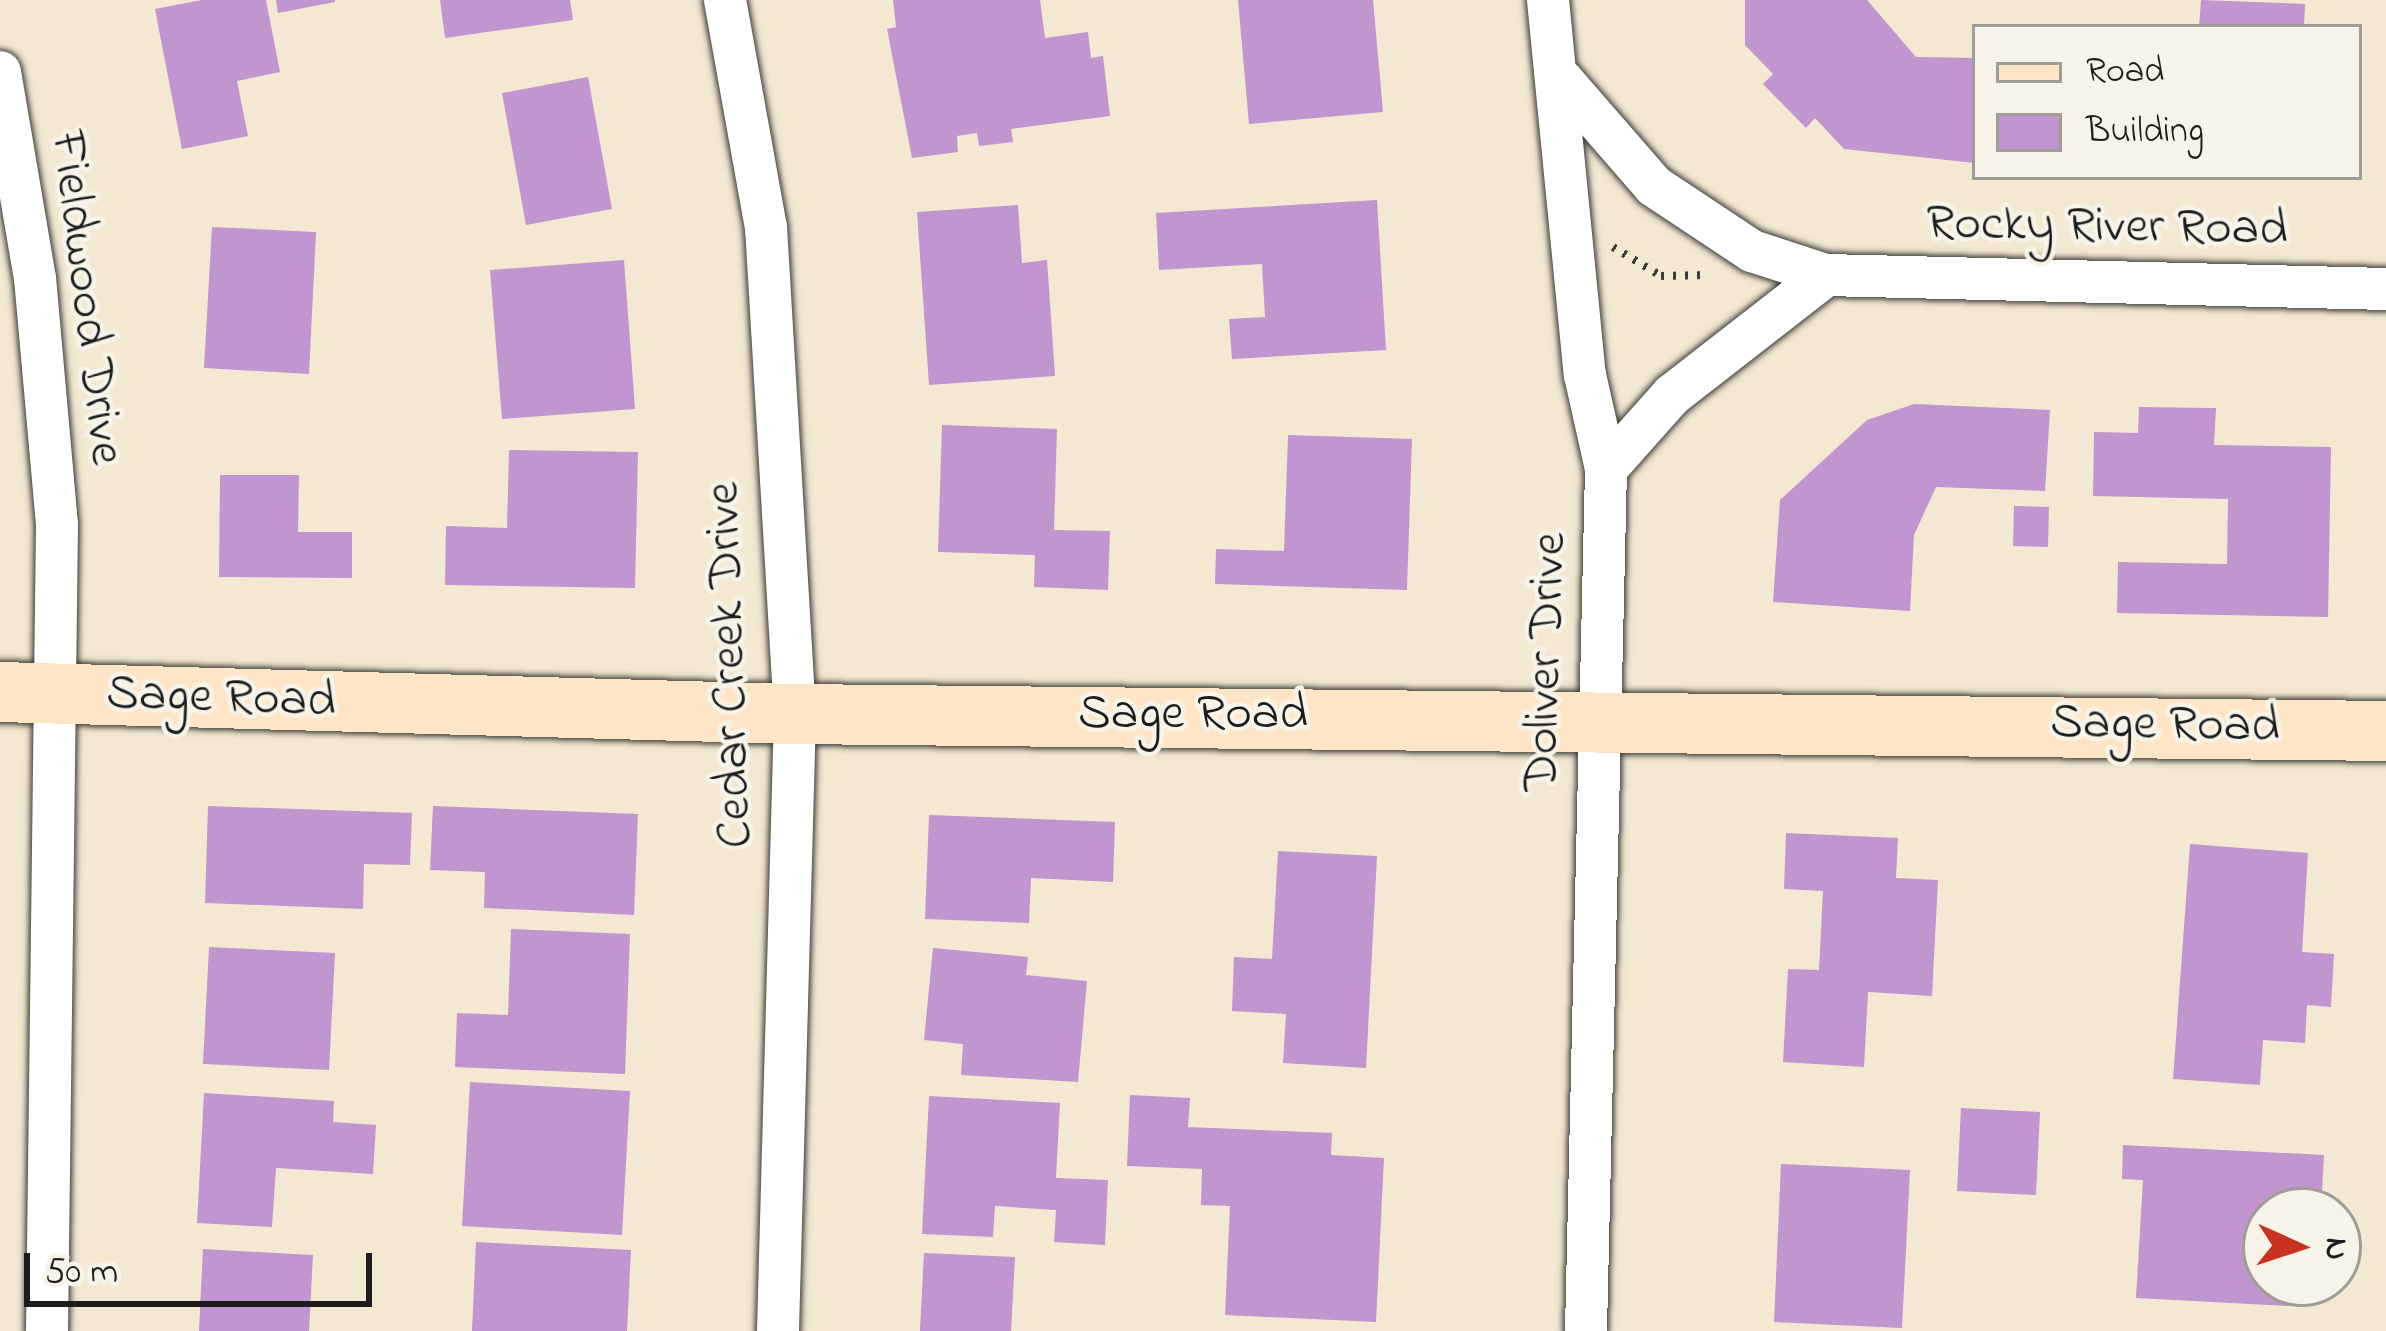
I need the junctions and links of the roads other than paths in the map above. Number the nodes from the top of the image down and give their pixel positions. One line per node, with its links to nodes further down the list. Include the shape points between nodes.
1 (724, 0): 10 (street, Cedar Creek Drive, via 766,227)
2 (1548, 0): 4 (street, Doliver Drive)
3 (0, 72): 9 (street, Fieldwood Drive, via 49,403)
4 (1562, 80): 5 (street, Rocky River Road, via 1654,186 1752,251); 7 (street, Doliver Drive, via 1585,375)
5 (1826, 275): 6 (street, Rocky River Road); 7 (street, via 1672,394)
6 (2386, 289)
7 (1606, 469): 11 (street, Doliver Drive)
8 (0, 692): 9 (street, Sage Road)
9 (59, 694): 10 (street, Sage Road); 13 (street, Fieldwood Drive)
10 (795, 714): 11 (street, Sage Road); 14 (street, Cedar Creek Drive)
11 (1600, 716): 12 (street, Sage Road); 15 (street, Doliver Drive)
12 (2386, 730)
13 (47, 1331)
14 (778, 1331)
15 (1586, 1331)

